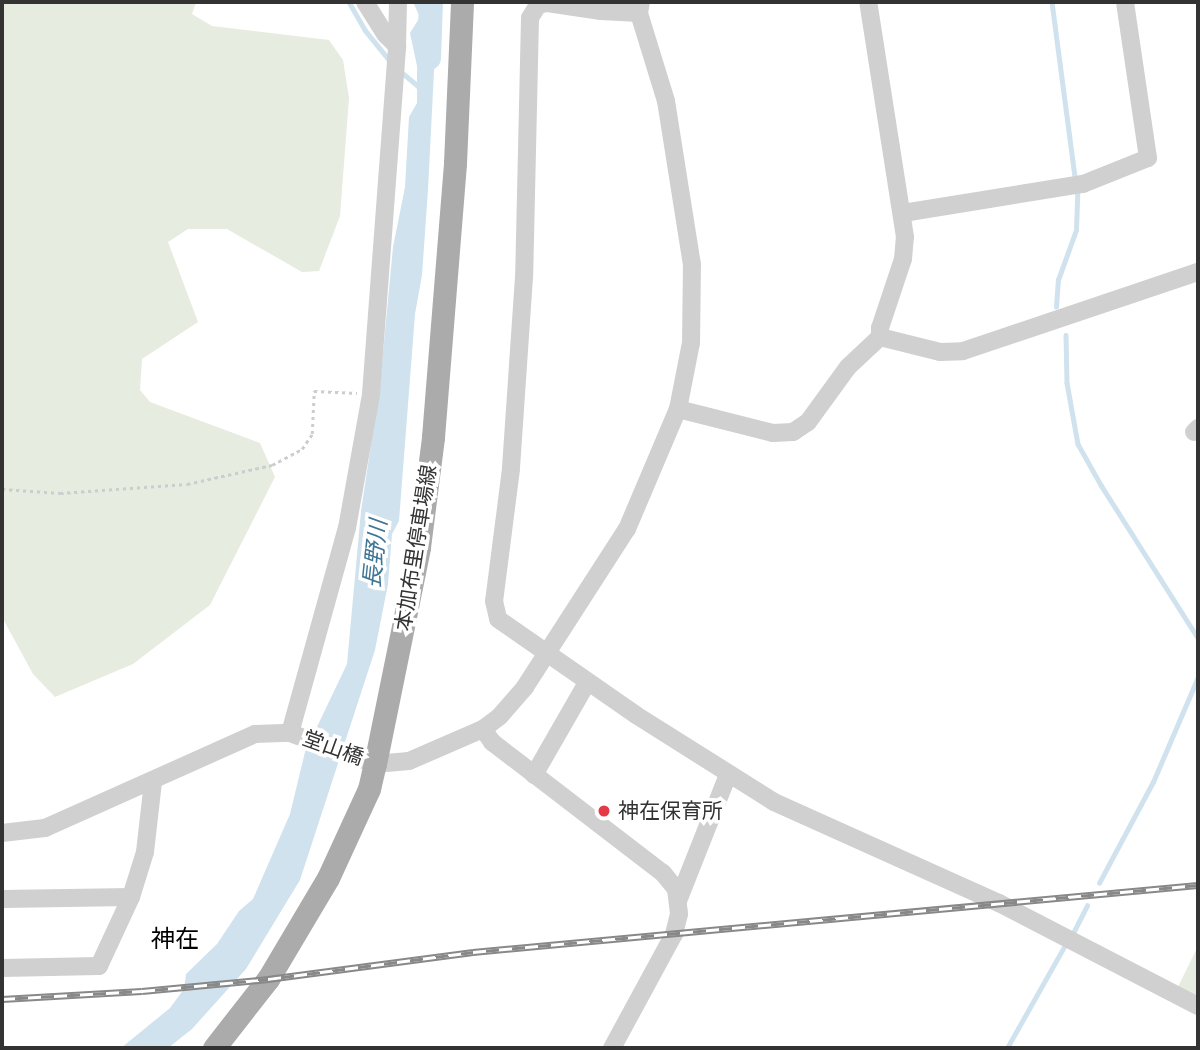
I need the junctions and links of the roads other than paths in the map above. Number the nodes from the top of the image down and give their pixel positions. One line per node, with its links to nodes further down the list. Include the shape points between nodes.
1 (365, 2): 7 (street)
2 (398, 2): 7 (street)
3 (462, 2): 16 (main road, 本加布里停車場線, via 455,163 433,437 419,547)
4 (868, 2): 8 (street)
5 (1125, 2): 8 (street, via 1148,158 1083,184)
6 (640, 7): 11 (street, via 666,101 692,265 691,343); 12 (street, via 601,11 546,3 538,5 530,18 524,277 511,469 494,601 498,619)
7 (397, 46): 15 (street, via 371,394 347,528)
8 (902, 213): 10 (street, via 903,259)
9 (1198, 275): 10 (street, via 963,351 940,352)
10 (880, 337): 11 (street, via 848,368 808,422 793,432 773,433)
11 (678, 409): 12 (street, via 627,529)
12 (546, 655): 13 (street); 14 (street, via 525,687)
13 (587, 683): 17 (street); 18 (street)
14 (483, 729): 16 (street, via 409,761); 17 (street, via 492,742)
15 (290, 733): 16 (street, 堂山橋); 19 (street, via 255,734)
16 (375, 764): 26 (main road, 本加布里停車場線, via 369,789 328,877 262,988)
17 (534, 775): 23 (street, via 663,873 676,889)
18 (728, 775): 23 (street); 25 (street, via 774,802 999,903)
19 (153, 782): 20 (street, via 45,828); 21 (street, via 145,852)
20 (2, 833)
21 (131, 897): 22 (street); 24 (street, via 99,966)
22 (2, 899)
23 (678, 901): 27 (street, via 674,934)
24 (2, 968)
25 (1198, 1006)
26 (214, 1048)
27 (612, 1048)

